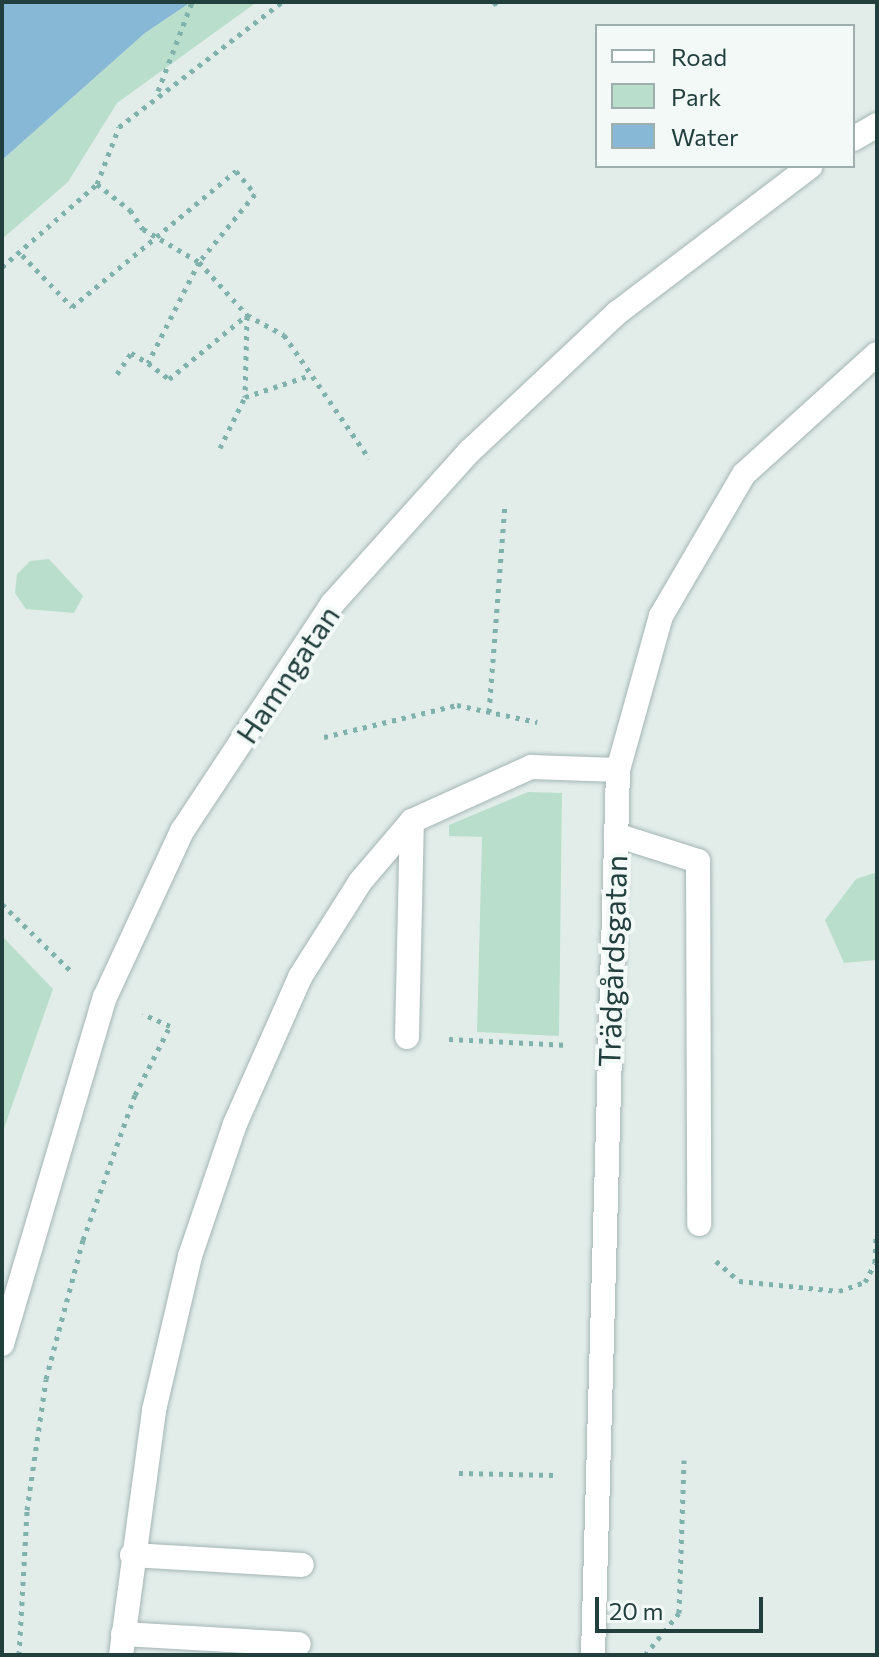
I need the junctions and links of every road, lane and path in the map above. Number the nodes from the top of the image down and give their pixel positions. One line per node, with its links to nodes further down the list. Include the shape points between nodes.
1 (192, 2): 3 (path)
2 (282, 2): 3 (path)
3 (157, 94): 7 (path, via 119,127)
4 (877, 125): 5 (street)
5 (855, 138)
6 (808, 168): 36 (street, Hamngatan, via 617,313 470,451 332,604 182,831 105,997)
7 (97, 184): 8 (path); 9 (path)
8 (152, 235): 9 (path, via 72,307); 10 (path); 10 (path, via 236,171 255,194)
9 (22, 255): 11 (path)
10 (199, 262): 12 (path); 14 (path)
11 (2, 267)
12 (247, 315): 14 (path, via 169,379); 16 (path, via 284,335); 17 (path)
13 (877, 354): 24 (street, Trädgårdsgatan, via 744,474 661,616)
14 (148, 363): 15 (path, via 131,353)
15 (117, 374)
16 (308, 376): 17 (path); 19 (path)
17 (245, 397): 18 (path)
18 (220, 448)
19 (369, 458)
20 (505, 504): 21 (path)
21 (489, 712): 22 (path); 23 (path, via 457,705)
22 (547, 724)
23 (324, 737)
24 (618, 770): 25 (street, via 531,767); 26 (street, Trädgårdsgatan)
25 (412, 821): 32 (street); 40 (street, via 360,882 300,977 235,1124 172,1323)
26 (616, 835): 34 (street, via 698,861); 45 (street, Trädgårdsgatan)
27 (2, 904): 28 (path)
28 (66, 967)
29 (144, 998): 30 (path)
30 (138, 1012)
31 (170, 1026): 44 (path, via 135,1095 83,1240 46,1379 27,1510)
32 (407, 1037): 33 (path)
33 (568, 1045)
34 (699, 1224): 35 (path, via 725,1272 739,1281 784,1289 839,1291 865,1282 875,1263)
35 (876, 1233)
36 (2, 1344)
37 (684, 1460): 46 (path, via 679,1613)
38 (459, 1473): 39 (path)
39 (555, 1475)
40 (132, 1555): 41 (street); 43 (street)
41 (302, 1565)
42 (299, 1644): 43 (street)
43 (122, 1645)
44 (19, 1655)
45 (593, 1655)
46 (645, 1655)

